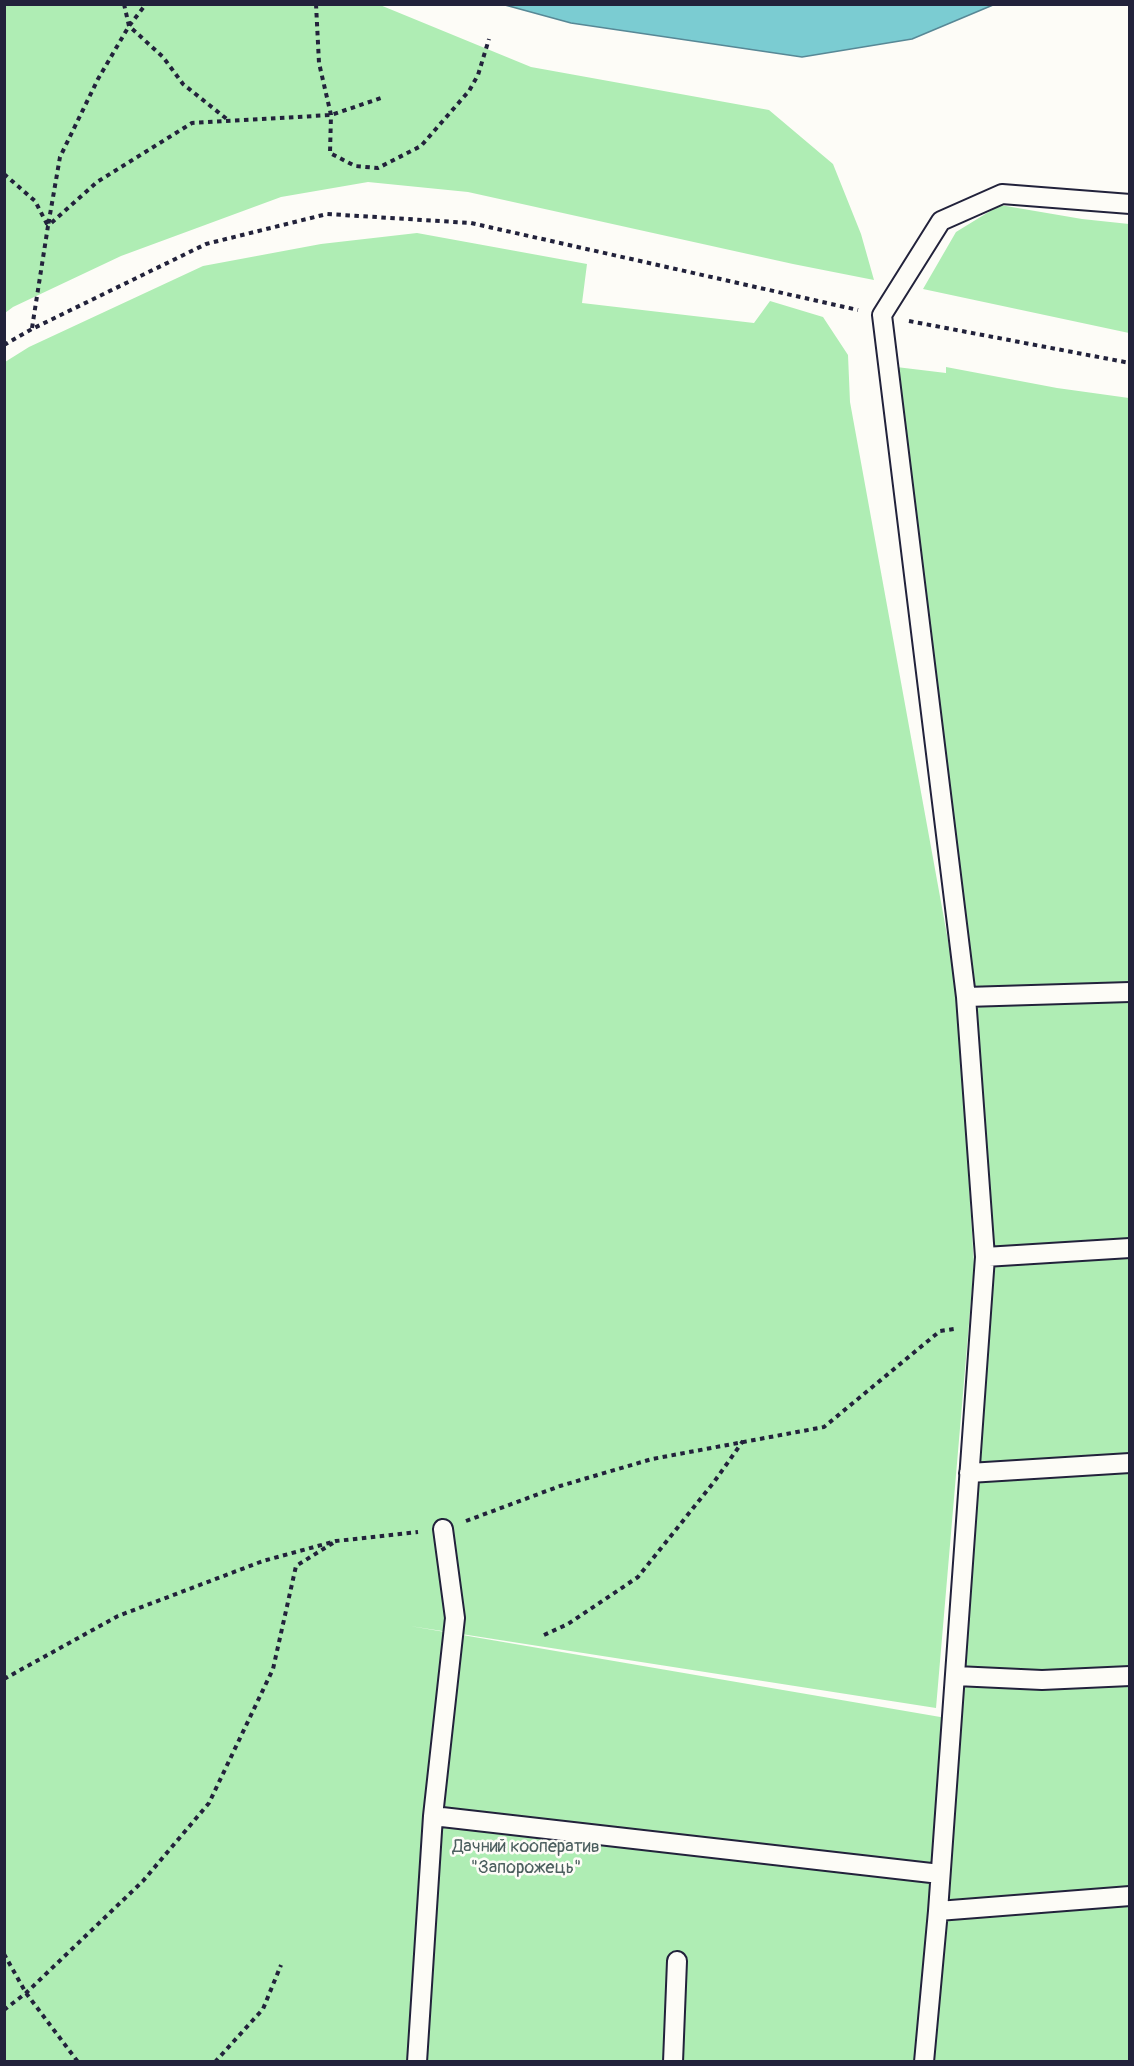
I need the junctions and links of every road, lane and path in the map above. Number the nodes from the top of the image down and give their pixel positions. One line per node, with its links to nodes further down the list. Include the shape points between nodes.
1 (124, 4): 4 (path)
2 (146, 4): 4 (path)
3 (316, 4): 7 (path, via 320,63)
4 (129, 26): 8 (path, via 163,57 183,84); 11 (path, via 60,157)
5 (489, 39): 7 (path, via 469,91 421,146 378,168 355,166 330,153)
6 (381, 98): 7 (path)
7 (331, 115): 8 (path)
8 (228, 121): 11 (path, via 192,123 97,182)
9 (4, 174): 11 (path, via 35,201)
10 (1130, 204): 12 (lane, via 1002,194 941,221)
11 (48, 226): 13 (path)
12 (882, 315): 13 (path, via 471,223 327,214 206,244); 15 (path); 17 (lane)
13 (32, 329): 14 (path)
14 (4, 345)
15 (1130, 363)
16 (1130, 992): 17 (lane)
17 (966, 997): 19 (lane)
18 (1130, 1248): 19 (lane)
19 (985, 1257): 20 (lane)
20 (979, 1327): 21 (path, via 940,1331 824,1427); 23 (lane)
21 (744, 1441): 24 (path, via 642,1462 560,1486); 26 (path, via 638,1577 568,1624)
22 (1130, 1463): 23 (lane)
23 (969, 1473): 27 (lane)
24 (442, 1529): 25 (path); 30 (lane, via 455,1618)
25 (336, 1541): 29 (path, via 263,1561 118,1616); 37 (path, via 296,1566 273,1669 209,1803 143,1881)
26 (544, 1635)
27 (956, 1676): 28 (lane, via 1042,1680); 31 (lane)
28 (1130, 1676)
29 (4, 1679)
30 (433, 1816): 31 (lane); 41 (lane)
31 (940, 1874): 33 (lane)
32 (1130, 1896): 33 (lane)
33 (938, 1911): 43 (lane)
34 (4, 1954): 37 (path)
35 (677, 1961): 42 (lane)
36 (281, 1965): 40 (path, via 263,2009)
37 (26, 1993): 38 (path); 39 (path)
38 (4, 2010)
39 (78, 2061)
40 (215, 2061)
41 (417, 2061)
42 (673, 2061)
43 (924, 2061)

